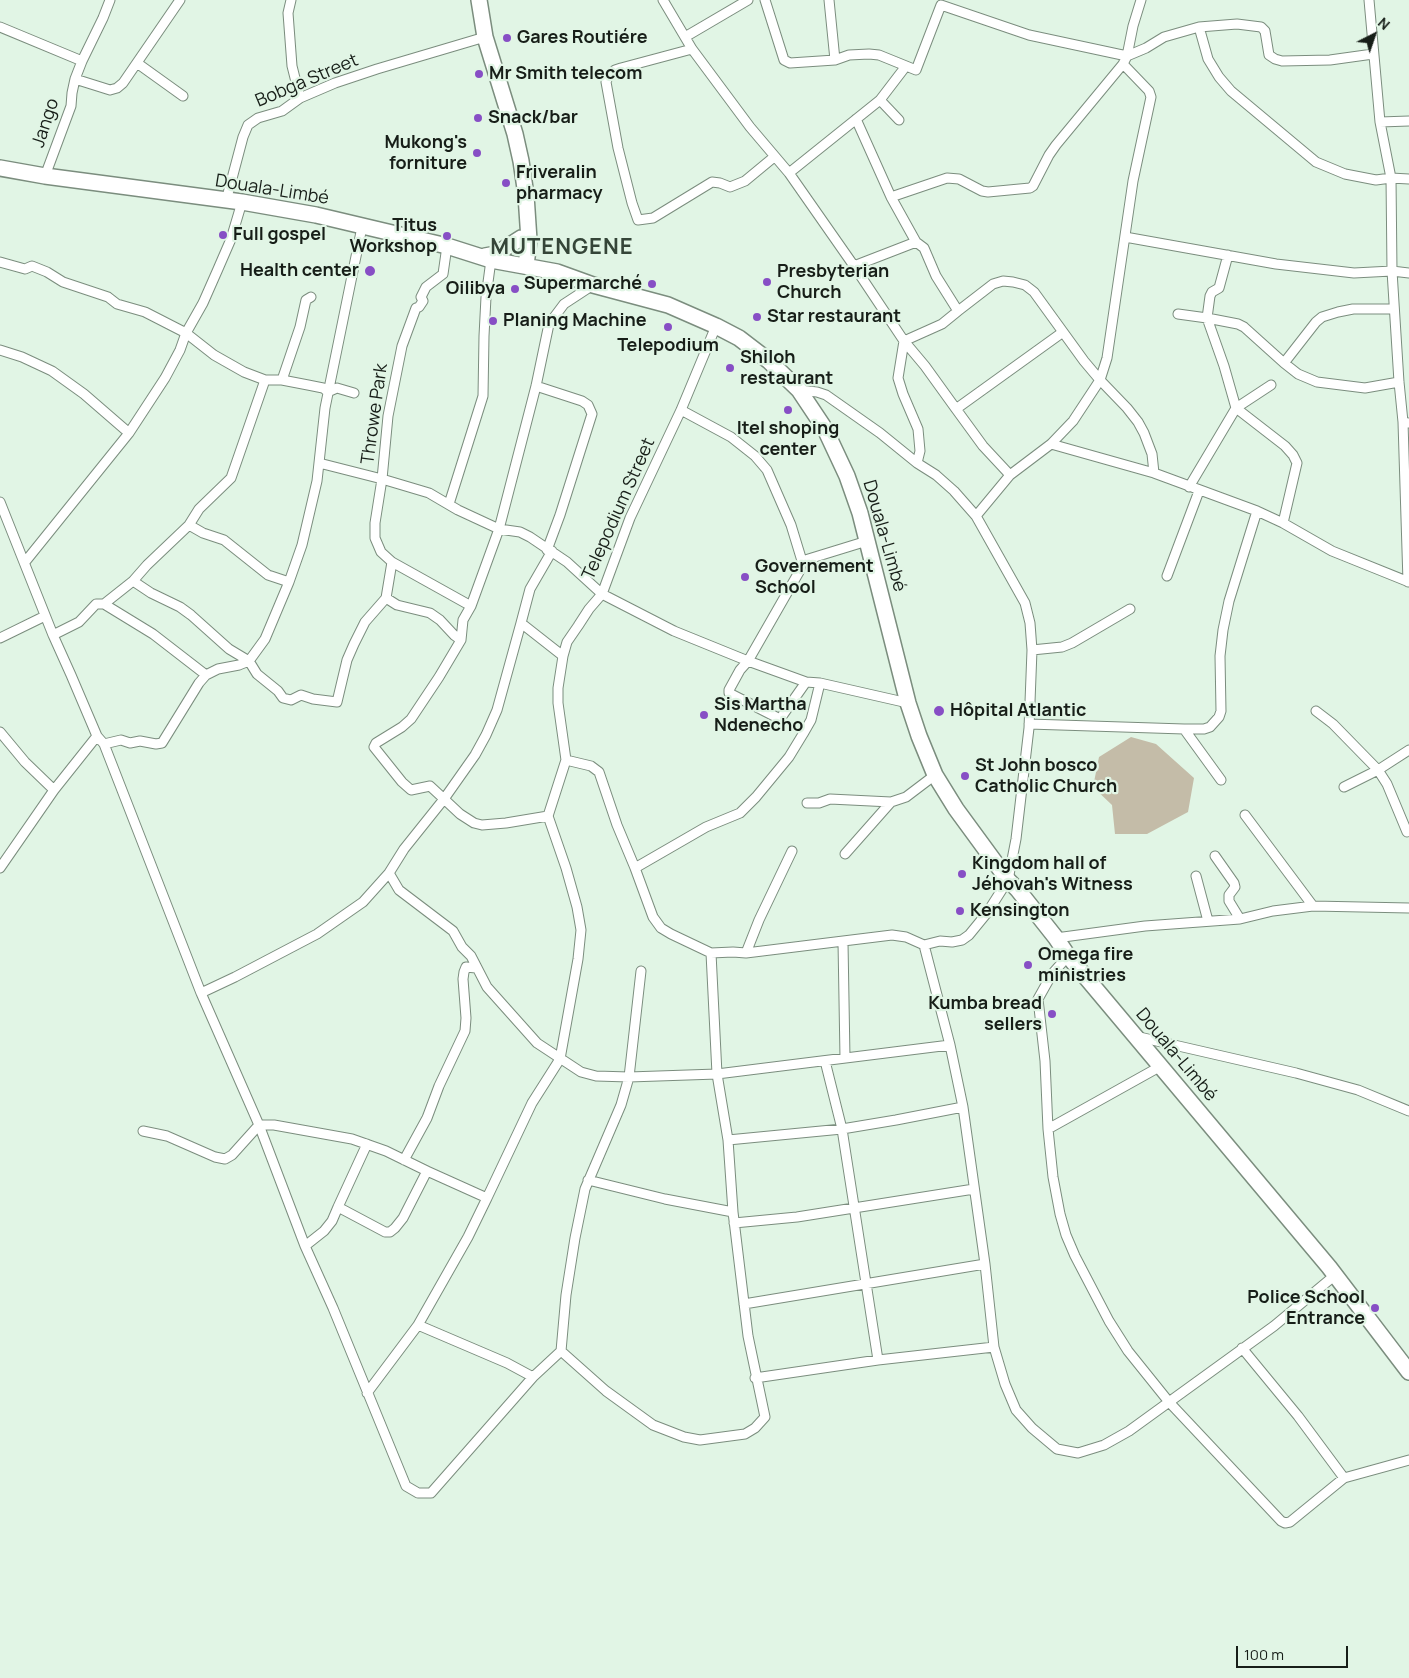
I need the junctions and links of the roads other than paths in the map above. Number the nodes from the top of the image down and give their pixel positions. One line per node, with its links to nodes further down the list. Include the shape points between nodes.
1 (110, 0): 20 (street, Jango)
2 (180, 0): 21 (street)
3 (291, 0): 25 (street, via 288,13 292,66)
4 (479, 0): 15 (highway)
5 (664, 0): 14 (street)
6 (748, 0): 14 (street)
7 (765, 0): 18 (street, via 784,60)
8 (829, 0): 18 (street)
9 (1141, 0): 19 (street)
10 (1369, 0): 17 (street)
11 (942, 3): 19 (street, via 1029,36); 22 (street, via 916,70)
12 (0, 26): 20 (street)
13 (1199, 27): 17 (street, via 1237,24 1261,27 1265,30 1269,55 1282,61 1330,60); 19 (street, via 1164,37); 35 (street, via 1208,59 1230,91 1300,150 1316,162 1344,174 1376,180)
14 (685, 36): 16 (street)
15 (485, 37): 25 (street, Bobga Street, via 377,69); 42 (highway, via 515,134 524,187)
16 (692, 48): 31 (street); 31 (street, via 615,70 606,82 618,148 638,220 653,218 712,182 730,187 745,181)
17 (1373, 54): 30 (street)
18 (835, 60): 22 (street, via 869,54)
19 (1125, 60): 37 (street, via 1048,156 1030,188 988,192 959,179 947,178); 41 (street, via 1151,97)
20 (82, 61): 23 (street, Jango)
21 (137, 63): 23 (street, via 123,83 110,90); 24 (street)
22 (906, 66): 26 (street)
23 (75, 80): 34 (street, Jango, via 71,106)
24 (183, 96)
25 (300, 98): 38 (street, Bobga Street, via 282,111 258,118 248,125)
26 (880, 100): 27 (street); 28 (street)
27 (856, 119): 33 (street); 37 (street)
28 (899, 120)
29 (1409, 121): 30 (street)
30 (1380, 122): 35 (street)
31 (774, 157): 33 (street)
32 (0, 168): 34 (highway, Douala-Limbé)
33 (789, 173): 49 (street)
34 (45, 176): 38 (highway, Douala-Limbé)
35 (1391, 178): 36 (street); 50 (street)
36 (1409, 178)
37 (891, 197): 43 (street)
38 (226, 201): 39 (highway, Douala-Limbé)
39 (242, 202): 40 (highway, Douala-Limbé, via 323,216); 61 (street, via 218,270)
40 (362, 227): 44 (highway, Douala-Limbé); 72 (street)
41 (1125, 237): 45 (street); 67 (street, via 1107,358)
42 (525, 239): 46 (highway); 48 (highway); 51 (highway)
43 (916, 242): 49 (street); 56 (street, via 924,248 936,276)
44 (447, 246): 46 (highway, Douala-Limbé); 84 (street, Throwe Park, via 443,274 426,287 402,346 388,416)
45 (1228, 255): 50 (street, via 1354,273); 58 (street, via 1219,288 1210,296)
46 (486, 258): 48 (highway, Douala-Limbé); 88 (street, via 483,396)
47 (0, 262): 61 (street, via 25,269 32,266 63,282 108,297 117,304 145,312)
48 (521, 265): 51 (highway, Douala-Limbé)
49 (854, 266): 62 (street)
50 (1392, 271): 52 (street); 55 (street)
51 (557, 272): 53 (highway, Douala-Limbé)
52 (1409, 273)
53 (593, 284): 59 (highway, Douala-Limbé, via 668,305); 70 (street, via 564,304 549,324)
54 (311, 297): 66 (street, via 306,300)
55 (1393, 309): 64 (street, via 1352,309 1322,317); 68 (street)
56 (958, 311): 60 (street, via 992,284 1013,282 1034,292); 62 (street, via 942,324)
57 (1178, 314): 58 (street)
58 (1207, 318): 64 (street, via 1244,326); 75 (street)
59 (716, 326): 71 (highway, Douala-Limbé, via 770,361); 76 (street, Telepodium Street)
60 (1063, 332): 67 (street); 74 (street)
61 (186, 333): 65 (street, via 234,368); 78 (street, via 165,378)
62 (904, 341): 74 (street); 81 (street, via 898,378 918,429 920,451)
63 (0, 350): 78 (street, via 52,371)
64 (1284, 363): 68 (street, via 1298,374 1317,382 1365,388)
65 (265, 380): 66 (street); 92 (street, via 231,478 199,510)
66 (282, 380): 72 (street, via 323,388)
67 (1100, 380): 79 (street, via 1073,422); 82 (street, via 1141,427 1152,454)
68 (1399, 382): 77 (street)
69 (1272, 385): 75 (street)
70 (536, 386): 93 (street); 95 (street, via 582,401 592,414)
71 (799, 390): 81 (street, via 826,395); 94 (highway, Douala-Limbé, via 825,429 847,476)
72 (328, 392): 73 (street, via 337,388); 80 (street)
73 (354, 393)
74 (956, 408): 83 (street, via 983,446)
75 (1236, 408): 85 (street); 91 (street, via 1294,455 1297,463)
76 (681, 410): 96 (street, via 730,437 755,456 766,470 791,525); 103 (street, Telepodium Street, via 630,518)
77 (1406, 422): 102 (street)
78 (129, 433): 97 (street)
79 (1050, 444): 82 (street); 83 (street)
80 (319, 463): 84 (street); 101 (street, via 302,545)
81 (916, 463): 90 (street, via 936,475)
82 (1154, 473): 85 (street)
83 (1010, 475): 90 (street)
84 (382, 479): 88 (street, Throwe Park, via 429,493); 98 (street, via 375,538 381,552)
85 (1189, 487): 86 (street)
86 (1199, 491): 89 (street); 99 (street)
87 (0, 502): 97 (street)
88 (449, 504): 93 (street, Throwe Park)
89 (1257, 511): 91 (street); 123 (street, via 1223,630 1219,718 1204,729)
90 (976, 516): 113 (street, via 1025,603)
91 (1283, 523): 102 (street, via 1332,551)
92 (189, 525): 100 (street); 101 (street, via 224,540 268,575)
93 (499, 529): 95 (street, Telepodium Street, via 520,532); 106 (street)
94 (868, 541): 96 (street); 120 (highway, Douala-Limbé)
95 (550, 550): 103 (street, Telepodium Street); 109 (street, via 530,589)
96 (802, 561): 116 (street, via 799,572)
97 (25, 562): 108 (street)
98 (392, 562): 104 (street); 106 (street)
99 (1167, 576)
100 (133, 581): 105 (street); 115 (street, via 186,611 229,649)
101 (289, 582): 115 (street, via 265,639)
102 (1409, 582)
103 (602, 594): 114 (street, via 567,642); 116 (street, via 674,631)
104 (386, 598): 112 (street, via 397,605 430,613); 115 (street, via 365,622 354,644 337,702 301,695 291,700 283,698)
105 (104, 604): 110 (street, via 96,604 79,622); 117 (street, via 153,634)
106 (471, 606): 112 (street, via 464,620)
107 (1130, 609): 113 (street, via 1072,644)
108 (45, 616): 110 (street); 111 (street)
109 (521, 622): 114 (street); 134 (street, via 497,710 486,735)
110 (53, 635): 125 (street)
111 (0, 638)
112 (461, 640): 134 (street, via 411,719 374,747 411,790 430,786)
113 (1032, 650): 122 (street)
114 (563, 656): 128 (street, via 558,703)
115 (248, 661): 117 (street)
116 (748, 661): 118 (street); 118 (street, via 729,693 778,719)
117 (206, 675): 126 (street, via 162,742 130,743 121,740)
118 (806, 682): 119 (street)
119 (820, 683): 120 (street); 144 (street, via 804,734 790,757 756,797 740,813)
120 (908, 703): 130 (highway, Douala-Limbé)
121 (1316, 711): 129 (street)
122 (1029, 724): 123 (street); 147 (street)
123 (1184, 729): 131 (street)
124 (0, 732): 133 (street)
125 (96, 736): 126 (street); 133 (street)
126 (104, 744): 160 (street)
127 (1409, 750): 129 (street)
128 (566, 760): 138 (street); 144 (street, via 591,766 599,772)
129 (1378, 770): 132 (street); 139 (street)
130 (936, 775): 135 (street, via 906,797); 147 (highway, Douala-Limbé, via 956,809)
131 (1221, 780)
132 (1344, 787)
133 (54, 790): 143 (street)
134 (444, 799): 138 (street, via 460,814 482,825); 145 (street)
135 (891, 802): 136 (street, via 830,799); 141 (street)
136 (807, 803)
137 (1245, 815): 148 (street)
138 (548, 816): 164 (street, via 566,868 581,930)
139 (1408, 834)
140 (792, 851): 156 (street)
141 (845, 854)
142 (1215, 856): 150 (street, via 1234,883 1229,901)
143 (0, 868)
144 (635, 868): 155 (street, via 653,917 661,928)
145 (388, 873): 158 (street, via 399,890 453,931); 160 (street, via 363,902 316,934)
146 (1196, 876): 151 (street)
147 (1013, 885): 152 (highway, Douala-Limbé); 154 (street, via 962,940)
148 (1313, 906): 149 (street); 150 (street, via 1273,910)
149 (1409, 908)
150 (1240, 919): 151 (street)
151 (1208, 921): 152 (street)
152 (1056, 938): 157 (highway, Douala-Limbé)
153 (843, 942): 154 (street, via 892,935); 156 (street); 163 (street)
154 (924, 945): 162 (street)
155 (711, 953): 156 (street); 167 (street)
156 (746, 953)
157 (1068, 956): 161 (highway, Douala-Limbé); 173 (street, via 1052,974 1038,998)
158 (476, 968): 164 (street, via 487,987 537,1043); 177 (street, via 466,967 464,972 465,1032 427,1118)
159 (641, 971): 168 (street)
160 (201, 993): 171 (street)
161 (1135, 1036): 166 (highway, Douala-Limbé); 170 (street, via 1296,1072 1358,1090)
162 (950, 1045): 163 (street); 169 (street)
163 (845, 1058): 165 (street)
164 (560, 1059): 168 (street, via 587,1075); 181 (street, via 532,1103)
165 (825, 1061): 167 (street); 172 (street)
166 (1161, 1066): 173 (street); 188 (highway, Douala-Limbé)
167 (716, 1074): 168 (street); 175 (street)
168 (629, 1077): 179 (street, via 621,1105)
169 (963, 1107): 172 (street); 180 (street)
170 (1409, 1111)
171 (259, 1125): 174 (street, via 225,1159 167,1136); 176 (street, via 294,1128); 186 (street)
172 (842, 1128): 175 (street); 183 (street)
173 (1048, 1129): 200 (street, via 1060,1214 1075,1256 1109,1321)
174 (144, 1131)
175 (728, 1140): 184 (street)
176 (367, 1144): 177 (street); 182 (street)
177 (404, 1160): 178 (street)
178 (427, 1171): 181 (street); 182 (street, via 403,1218 390,1232 384,1232)
179 (588, 1180): 184 (street); 194 (street, via 570,1264)
180 (974, 1189): 183 (street); 187 (street)
181 (487, 1198): 191 (street)
182 (338, 1207): 186 (street, via 332,1221)
183 (855, 1208): 185 (street); 189 (street)
184 (733, 1212): 185 (street)
185 (734, 1223): 190 (street)
186 (305, 1246): 199 (street)
187 (985, 1264): 189 (street); 192 (street)
188 (1334, 1276): 193 (street); 196 (highway, Douala-Limbé)
189 (866, 1283): 190 (street); 195 (street)
190 (744, 1304): 198 (street)
191 (418, 1325): 197 (street); 199 (street)
192 (994, 1347): 195 (street); 200 (street, via 1016,1410 1057,1449 1078,1452 1104,1446)
193 (1242, 1348): 200 (street); 202 (street)
194 (561, 1350): 197 (street); 198 (street, via 606,1392 653,1425 700,1440 745,1434 765,1417)
195 (878, 1360): 198 (street)
196 (1409, 1372)
197 (533, 1376): 199 (street, via 431,1493 418,1493 406,1486)
198 (756, 1378)
199 (367, 1392)
200 (1169, 1402): 202 (street, via 1281,1521 1290,1522)
201 (1409, 1460): 202 (street)
202 (1344, 1478)

